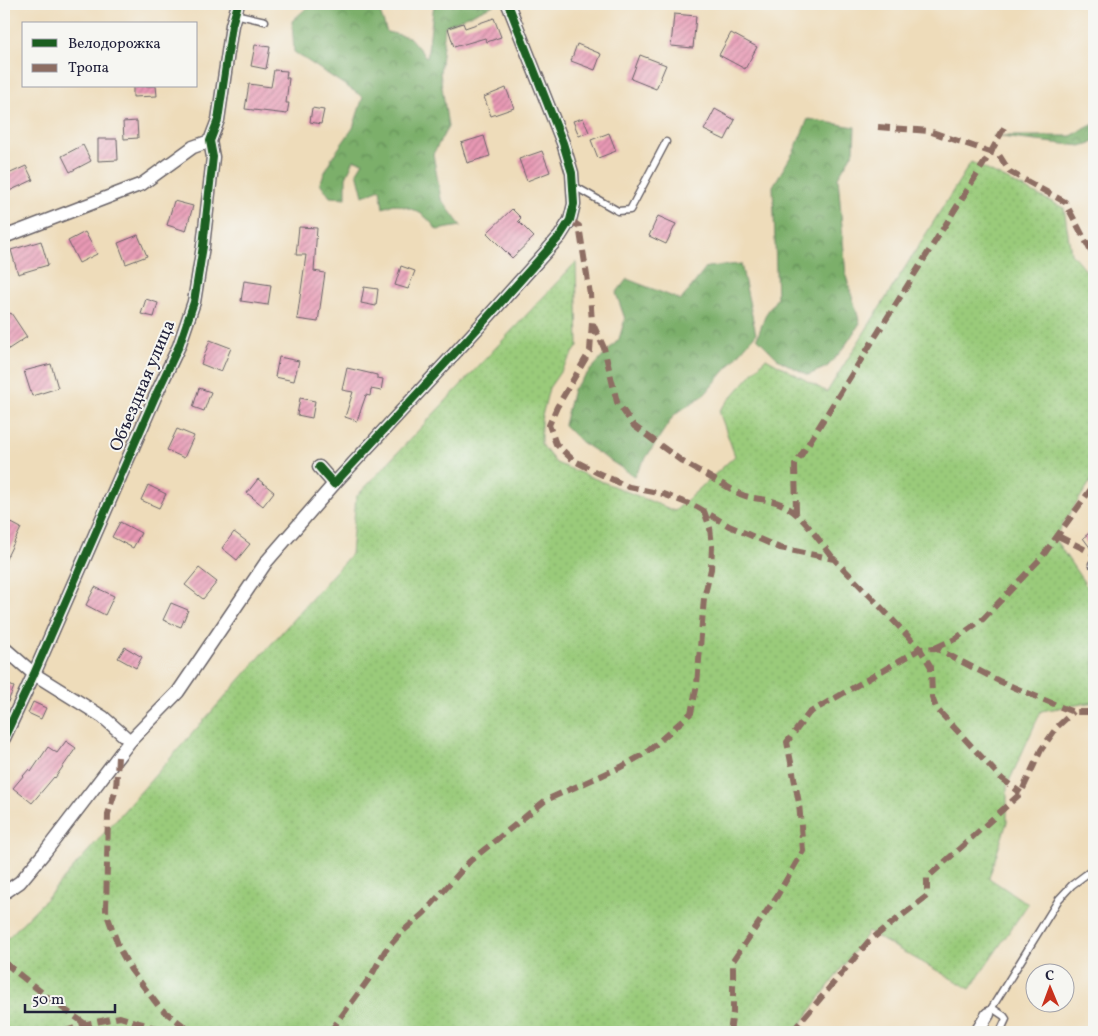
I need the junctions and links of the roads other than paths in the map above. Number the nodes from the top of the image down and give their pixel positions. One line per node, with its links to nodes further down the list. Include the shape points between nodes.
1 (508, 4): 6 (street, via 563,143)
2 (235, 14): 3 (lane); 4 (street, Объездная улица, via 218,120)
3 (265, 22)
4 (210, 141): 7 (street, via 193,147 142,184); 11 (street, Объездная улица, via 213,157 194,302 179,346)
5 (666, 142): 6 (lane, via 630,210 618,211)
6 (574, 186): 9 (street, via 570,220 560,236)
7 (4, 237)
8 (319, 467): 9 (street)
9 (334, 484): 13 (street, via 267,561 178,692)
10 (4, 648): 11 (street)
11 (34, 674): 12 (street, Объездная улица); 13 (street, via 103,718)
12 (4, 738)
13 (130, 741): 15 (street, via 45,852 20,882)
14 (1094, 870): 16 (lane, via 1059,899)
15 (4, 893)
16 (990, 1011): 17 (street); 18 (lane, via 1006,1019)
17 (977, 1032)
18 (1000, 1032)

